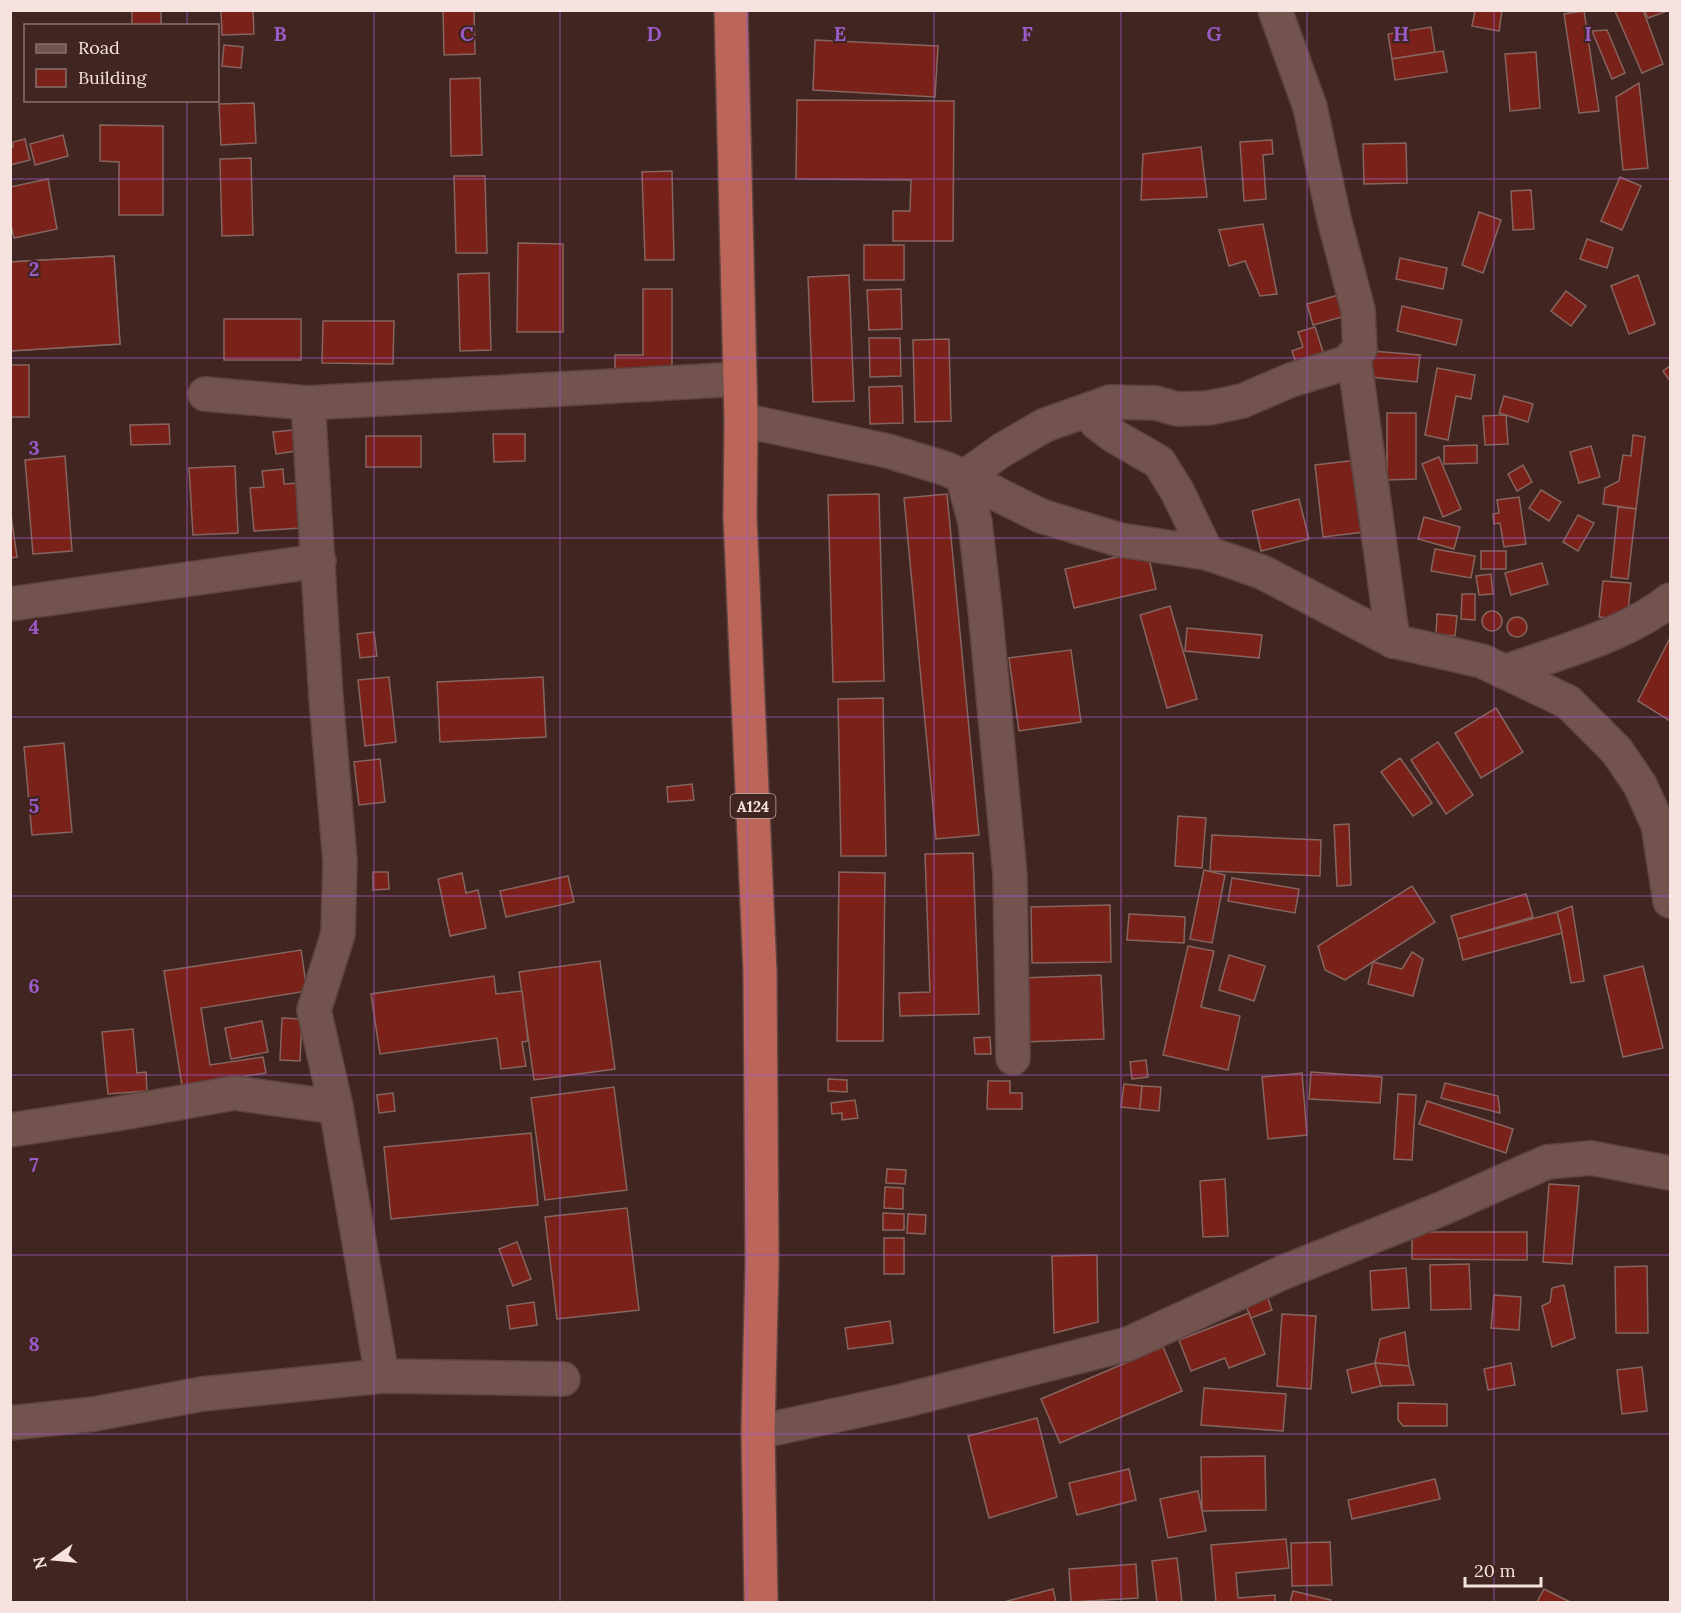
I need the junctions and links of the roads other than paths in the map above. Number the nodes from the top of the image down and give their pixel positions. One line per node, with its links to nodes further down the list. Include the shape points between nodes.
1 (731, 10): 4 (highway, A124)
2 (1275, 10): 3 (street, via 1310,108 1358,309 1360,349)
3 (1354, 357): 7 (street, via 1242,401 1208,408 1110,402); 14 (street)
4 (740, 379): 6 (street); 8 (highway, A124)
5 (205, 394): 6 (street)
6 (308, 403): 11 (street)
7 (1088, 410): 9 (street, via 1045,425); 10 (street, via 1114,436 1159,462 1178,491)
8 (741, 420): 9 (street, via 888,451 947,469); 24 (highway, A124, via 740,517 760,972 762,1264)
9 (963, 478): 10 (street, via 1041,516 1120,540); 17 (street, via 975,522 986,609 1010,875)
10 (1207, 554): 14 (street, via 1262,572)
11 (319, 561): 13 (street); 18 (street, via 340,861 338,934 314,1010)
12 (1671, 600): 15 (street, via 1611,634)
13 (10, 604)
14 (1393, 641): 15 (street, via 1482,661)
15 (1505, 672): 16 (street, via 1568,702 1617,751 1640,785 1658,825)
16 (1671, 901)
17 (1013, 1058)
18 (336, 1107): 19 (street, via 234,1093); 21 (street)
19 (10, 1130)
20 (1671, 1173): 24 (street, via 1591,1158 1547,1162 1284,1272 1128,1344 902,1401)
21 (382, 1376): 22 (street); 23 (street, via 202,1394 94,1414)
22 (563, 1379)
23 (10, 1423)
24 (758, 1432): 25 (highway, A124)
25 (761, 1602)

